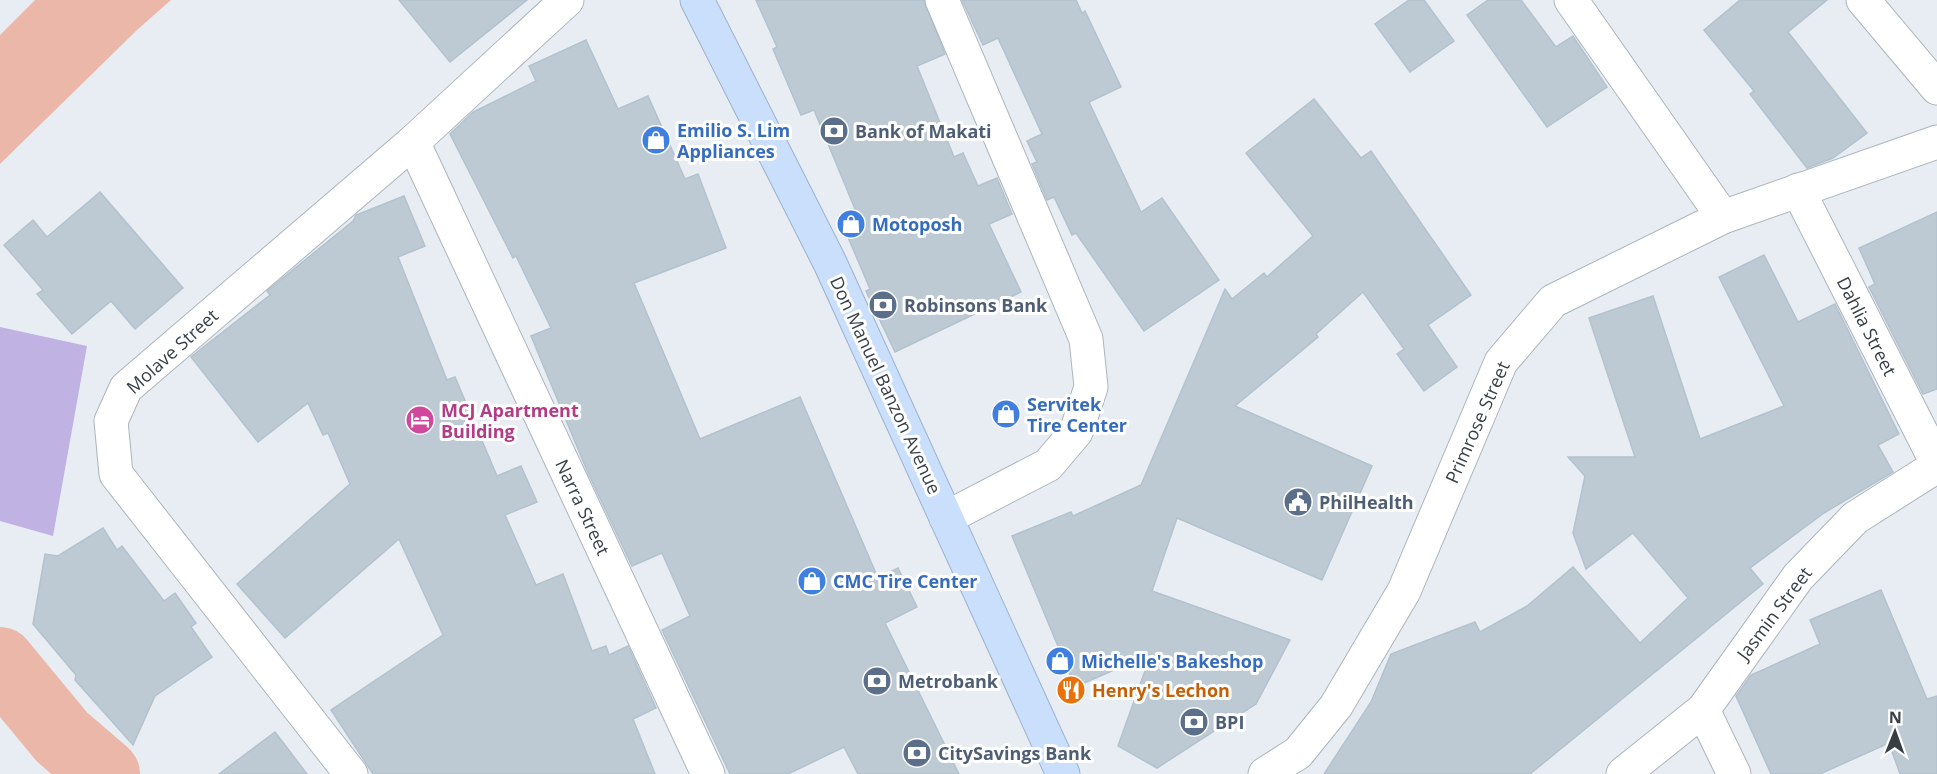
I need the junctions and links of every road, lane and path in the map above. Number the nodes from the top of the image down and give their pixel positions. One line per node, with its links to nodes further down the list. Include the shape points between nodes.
1 (567, 0): 7 (street, Molave Street)
2 (697, 0): 12 (main road, Don Manuel Banzon Avenue, via 830,263)
3 (942, 0): 12 (street, via 1086,339 1091,387 1076,432 1048,465)
4 (1571, 0): 10 (street)
5 (1863, 0): 6 (street)
6 (1937, 88)
7 (413, 142): 14 (street, Molave Street, via 126,388 111,421 116,474); 15 (street, Narra Street)
8 (1937, 142): 9 (street, Primrose Street)
9 (1798, 190): 10 (street, Primrose Street); 11 (street, Dahlia Street)
10 (1724, 217): 17 (street, Primrose Street, via 1553,301 1501,363 1404,591 1336,706 1298,753)
11 (1937, 464): 13 (street, Jasmin Street, via 1855,518 1806,568)
12 (946, 518): 16 (main road, Don Manuel Banzon Avenue)
13 (1703, 710): 18 (street, Jasmin Street); 19 (street)
14 (351, 774)
15 (708, 774)
16 (1064, 774)
17 (1265, 774)
18 (1623, 774)
19 (1734, 774)

